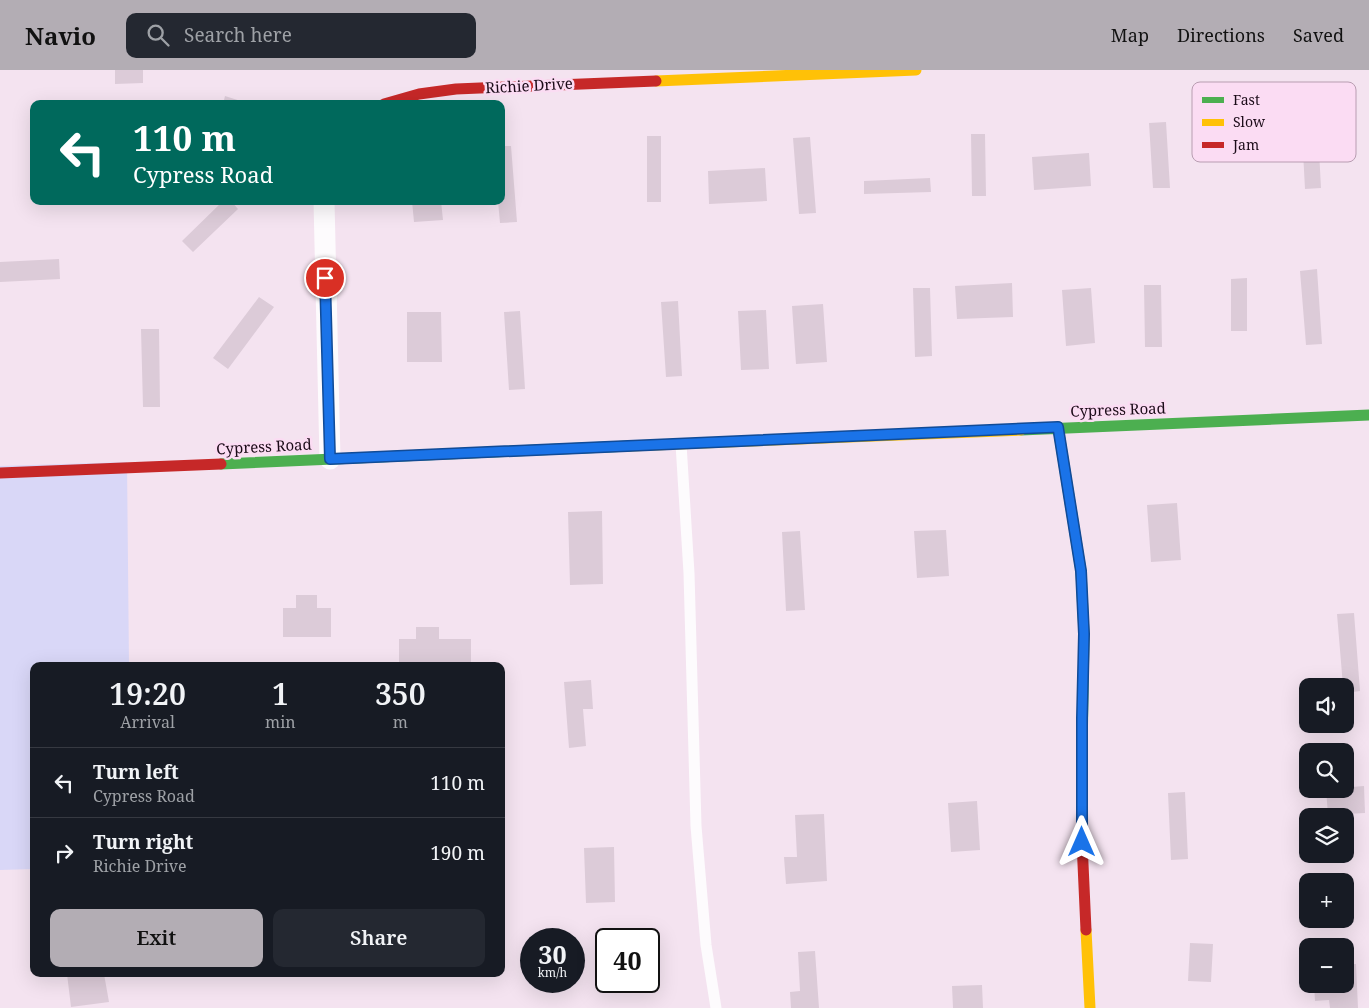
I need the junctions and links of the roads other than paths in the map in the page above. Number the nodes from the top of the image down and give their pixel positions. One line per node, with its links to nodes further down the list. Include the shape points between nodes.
1 (916, 70): 2 (street, Richie Drive, via 456,89)
2 (398, 100)
3 (324, 205): 7 (street)
4 (1369, 415): 5 (street, Cypress Road)
5 (1058, 427): 6 (street, Cypress Road); 10 (street, via 1081,571 1084,625 1082,842)
6 (680, 444): 7 (street, Cypress Road); 9 (lane, via 689,573 696,826 706,945)
7 (330, 459): 8 (street, Cypress Road)
8 (0, 473)
9 (716, 1008)
10 (1090, 1008)

